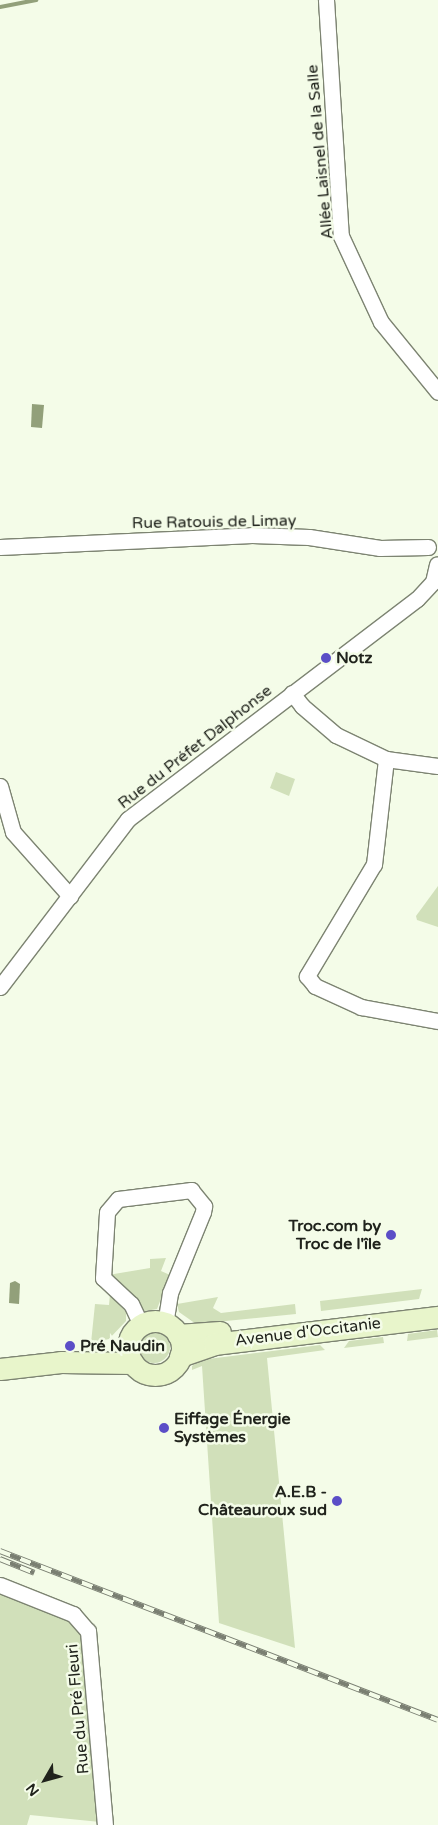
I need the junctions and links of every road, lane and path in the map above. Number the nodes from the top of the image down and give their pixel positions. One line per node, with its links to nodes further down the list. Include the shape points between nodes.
1 (326, 0): 2 (street, Allée Laisnel de la Salle, via 341,236 381,322)
2 (438, 392)
3 (433, 544): 4 (street, Rue Ratouis de Limay, via 380,548 308,537 252,535); 5 (street, via 428,556)
4 (2, 546)
5 (437, 564): 6 (street, Rue du Préfet Dalphonse, via 433,582 417,599)
6 (292, 694): 7 (street, via 336,735); 10 (street, Rue du Préfet Dalphonse, via 128,819)
7 (386, 759): 8 (street); 12 (street, via 374,864 307,976 315,986 352,1004)
8 (438, 766)
9 (0, 786): 10 (street, via 13,832)
10 (70, 896): 11 (street, Rue du Préfet Dalphonse)
11 (0, 986)
12 (438, 1021)
13 (438, 1306): 15 (main road, Avenue d'Occitanie, via 221,1332)
14 (438, 1318): 17 (main road, Avenue d'Occitanie, via 214,1344)
15 (171, 1329): 16 (main road, Avenue d'Occitanie, via 153,1322); 16 (street, via 170,1292 204,1206 191,1190 118,1199 107,1212 102,1278 131,1304); 17 (main road)
16 (135, 1332): 18 (main road, Avenue d'Occitanie); 19 (main road)
17 (180, 1356): 19 (main road, Avenue d'Occitanie, via 172,1369 161,1374 142,1372)
18 (62, 1362): 19 (main road, Avenue d'Occitanie); 20 (main road, Avenue d'Occitanie)
19 (133, 1363)
20 (0, 1369)
21 (0, 1585): 22 (street, Rue du Pré Fleuri, via 73,1614 88,1631)
22 (106, 1825)

